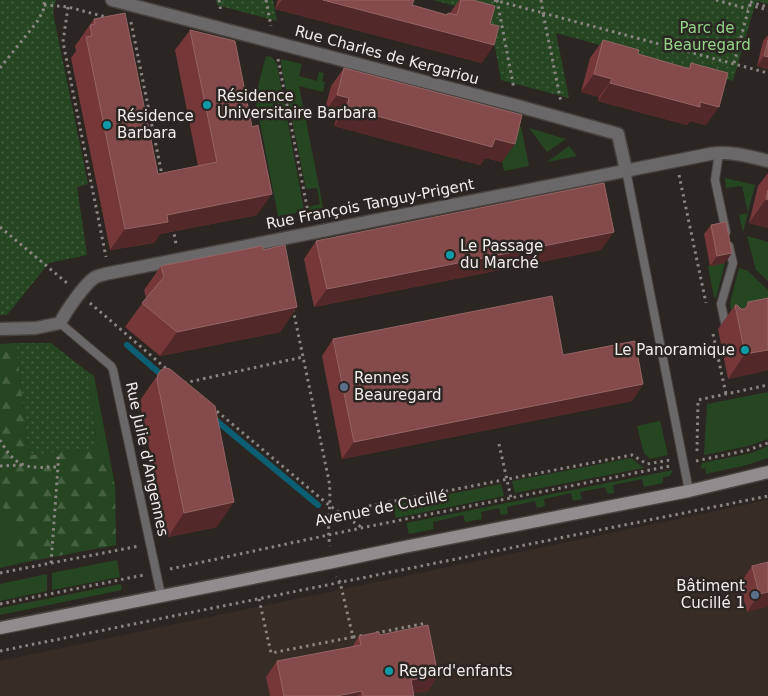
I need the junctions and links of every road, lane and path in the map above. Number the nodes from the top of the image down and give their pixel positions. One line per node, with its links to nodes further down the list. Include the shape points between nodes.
1 (45, 0): 9 (path)
2 (112, 0): 7 (street, Rue Charles de Kergariou)
3 (266, 0): 16 (path)
4 (496, 0): 12 (path); 20 (path)
5 (541, 0): 12 (path)
6 (716, 0): 8 (path)
7 (128, 4): 15 (path); 16 (street, Rue Charles de Kergariou)
8 (750, 4): 11 (path); 17 (path)
9 (44, 5): 10 (path); 18 (path, via 37,22)
10 (68, 7): 13 (path); 31 (path, via 63,42)
11 (768, 9)
12 (543, 13): 17 (path); 21 (path)
13 (113, 18)
14 (122, 21): 15 (path)
15 (131, 23): 26 (path)
16 (274, 43): 20 (street, Rue Charles de Kergariou); 29 (path)
17 (734, 63): 19 (path)
18 (0, 68)
19 (768, 73)
20 (518, 106): 21 (street, Rue Charles de Kergariou)
21 (565, 119): 25 (street, Rue Charles de Kergariou, via 618,134)
22 (719, 153): 23 (street, Rue François Tanguy-Prigent); 24 (street, Rue François Tanguy-Prigent, via 736,153); 37 (lane, via 715,180 733,263 720,304)
23 (676, 160): 25 (street, Rue François Tanguy-Prigent); 33 (path)
24 (768, 161)
25 (626, 170): 29 (street, Rue François Tanguy-Prigent); 49 (lane)
26 (164, 183)
27 (171, 221): 30 (path)
28 (0, 228): 32 (path)
29 (312, 233): 30 (street, Rue François Tanguy-Prigent)
30 (179, 259): 31 (street, Rue François Tanguy-Prigent)
31 (110, 274): 32 (street, Rue François Tanguy-Prigent, via 95,278)
32 (80, 294): 35 (street, Rue François Tanguy-Prigent); 40 (path)
33 (707, 306)
34 (293, 309): 39 (path)
35 (60, 323): 38 (street, via 36,328); 62 (lane, Rue Julie d'Angennes, via 113,370)
36 (711, 326): 43 (path)
37 (726, 328)
38 (0, 329)
39 (303, 357): 42 (path, via 184,384); 58 (path, via 329,481)
40 (176, 377)
41 (768, 385): 43 (path)
42 (191, 389)
43 (726, 394): 49 (path, via 698,400 696,455)
44 (212, 407): 58 (path)
45 (0, 440): 50 (path)
46 (768, 443): 49 (path, Avenue de Cucillé, via 748,450)
47 (499, 444): 54 (path)
48 (58, 453): 52 (path)
49 (683, 461): 54 (path, via 647,464 632,455); 55 (lane); 57 (path, Avenue de Cucillé)
50 (22, 465): 51 (path); 52 (path)
51 (0, 466)
52 (58, 467): 64 (path)
53 (768, 472): 55 (street)
54 (507, 479): 57 (path); 59 (path)
55 (689, 491): 63 (street)
56 (768, 496): 67 (path)
57 (511, 498): 60 (path, Avenue de Cucillé)
58 (330, 506): 60 (path); 61 (path)
59 (369, 506)
60 (361, 528): 61 (path, Avenue de Cucillé)
61 (328, 535): 65 (path, Avenue de Cucillé)
62 (150, 544): 64 (path); 65 (lane, Rue Julie d'Angennes)
63 (333, 562): 67 (path); 68 (street)
64 (51, 563): 66 (path)
65 (156, 572): 68 (lane, Rue Julie d'Angennes); 70 (path, Avenue de Cucillé)
66 (0, 573)
67 (340, 582): 69 (path); 73 (path)
68 (161, 595): 72 (street)
69 (259, 599): 73 (path, via 271,653); 74 (path)
70 (0, 604)
71 (427, 623): 73 (path)
72 (0, 628)
73 (353, 637)
74 (0, 651)

